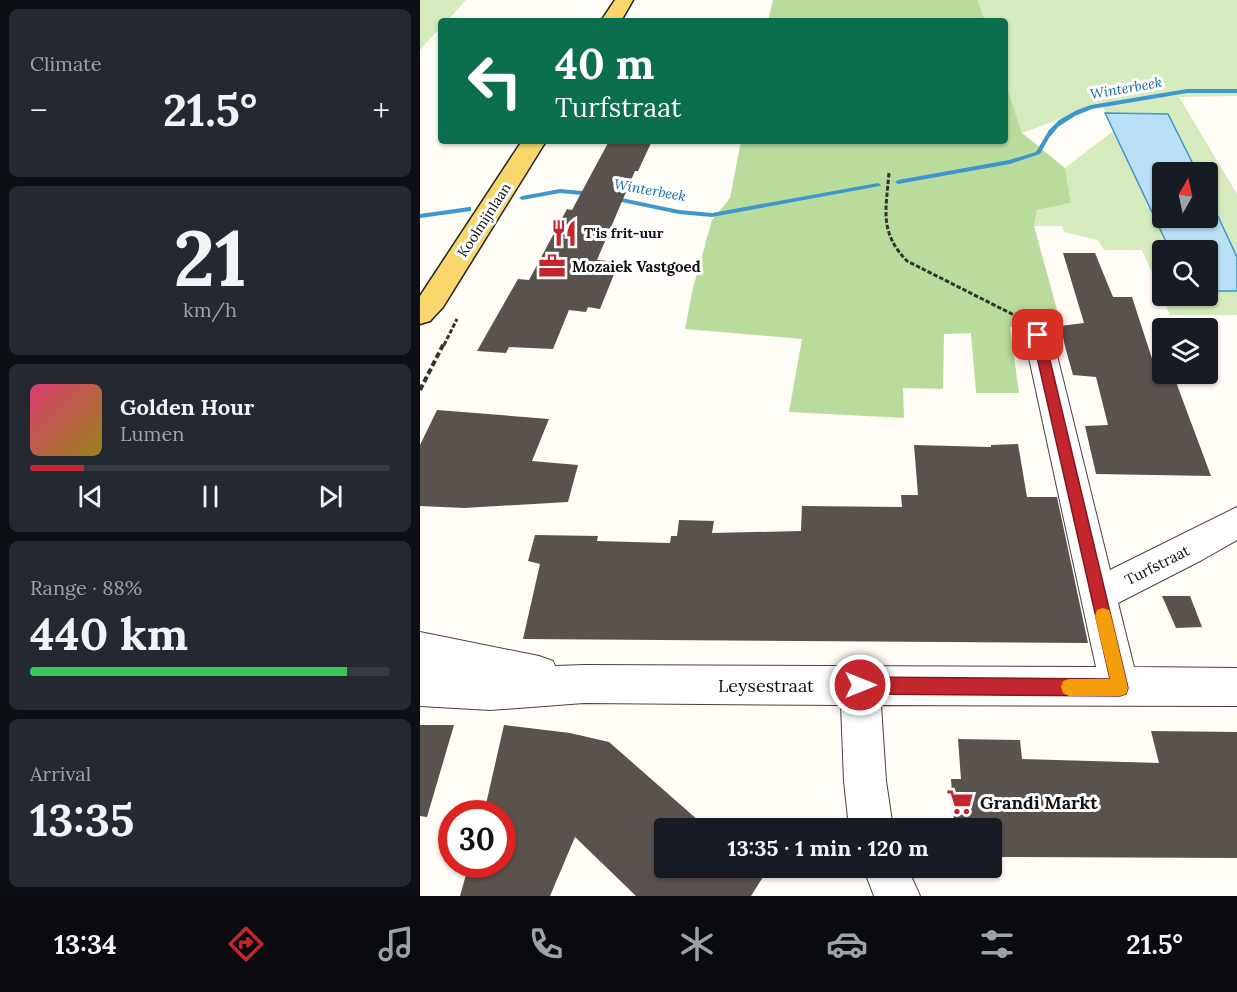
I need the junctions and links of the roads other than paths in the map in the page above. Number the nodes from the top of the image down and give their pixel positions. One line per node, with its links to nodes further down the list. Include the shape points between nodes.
1 (624, 0): 2 (main road)
2 (613, 18)
3 (532, 144): 4 (main road, Koolmijnlaan)
4 (426, 307): 5 (main road, Koolmijnlaan)
5 (420, 334)
6 (1038, 335): 8 (street)
7 (1237, 522): 8 (street, Turfstraat)
8 (1098, 594): 14 (street)
9 (420, 651): 10 (street, Leysestraat)
10 (584, 684): 11 (street, Leysestraat); 12 (street, Leysestraat, via 490,690)
11 (860, 685): 14 (street, Leysestraat); 15 (street)
12 (420, 687)
13 (1237, 687): 14 (street, Leysestraat)
14 (1120, 688)
15 (870, 818)
16 (890, 878): 17 (street)
17 (897, 896)

